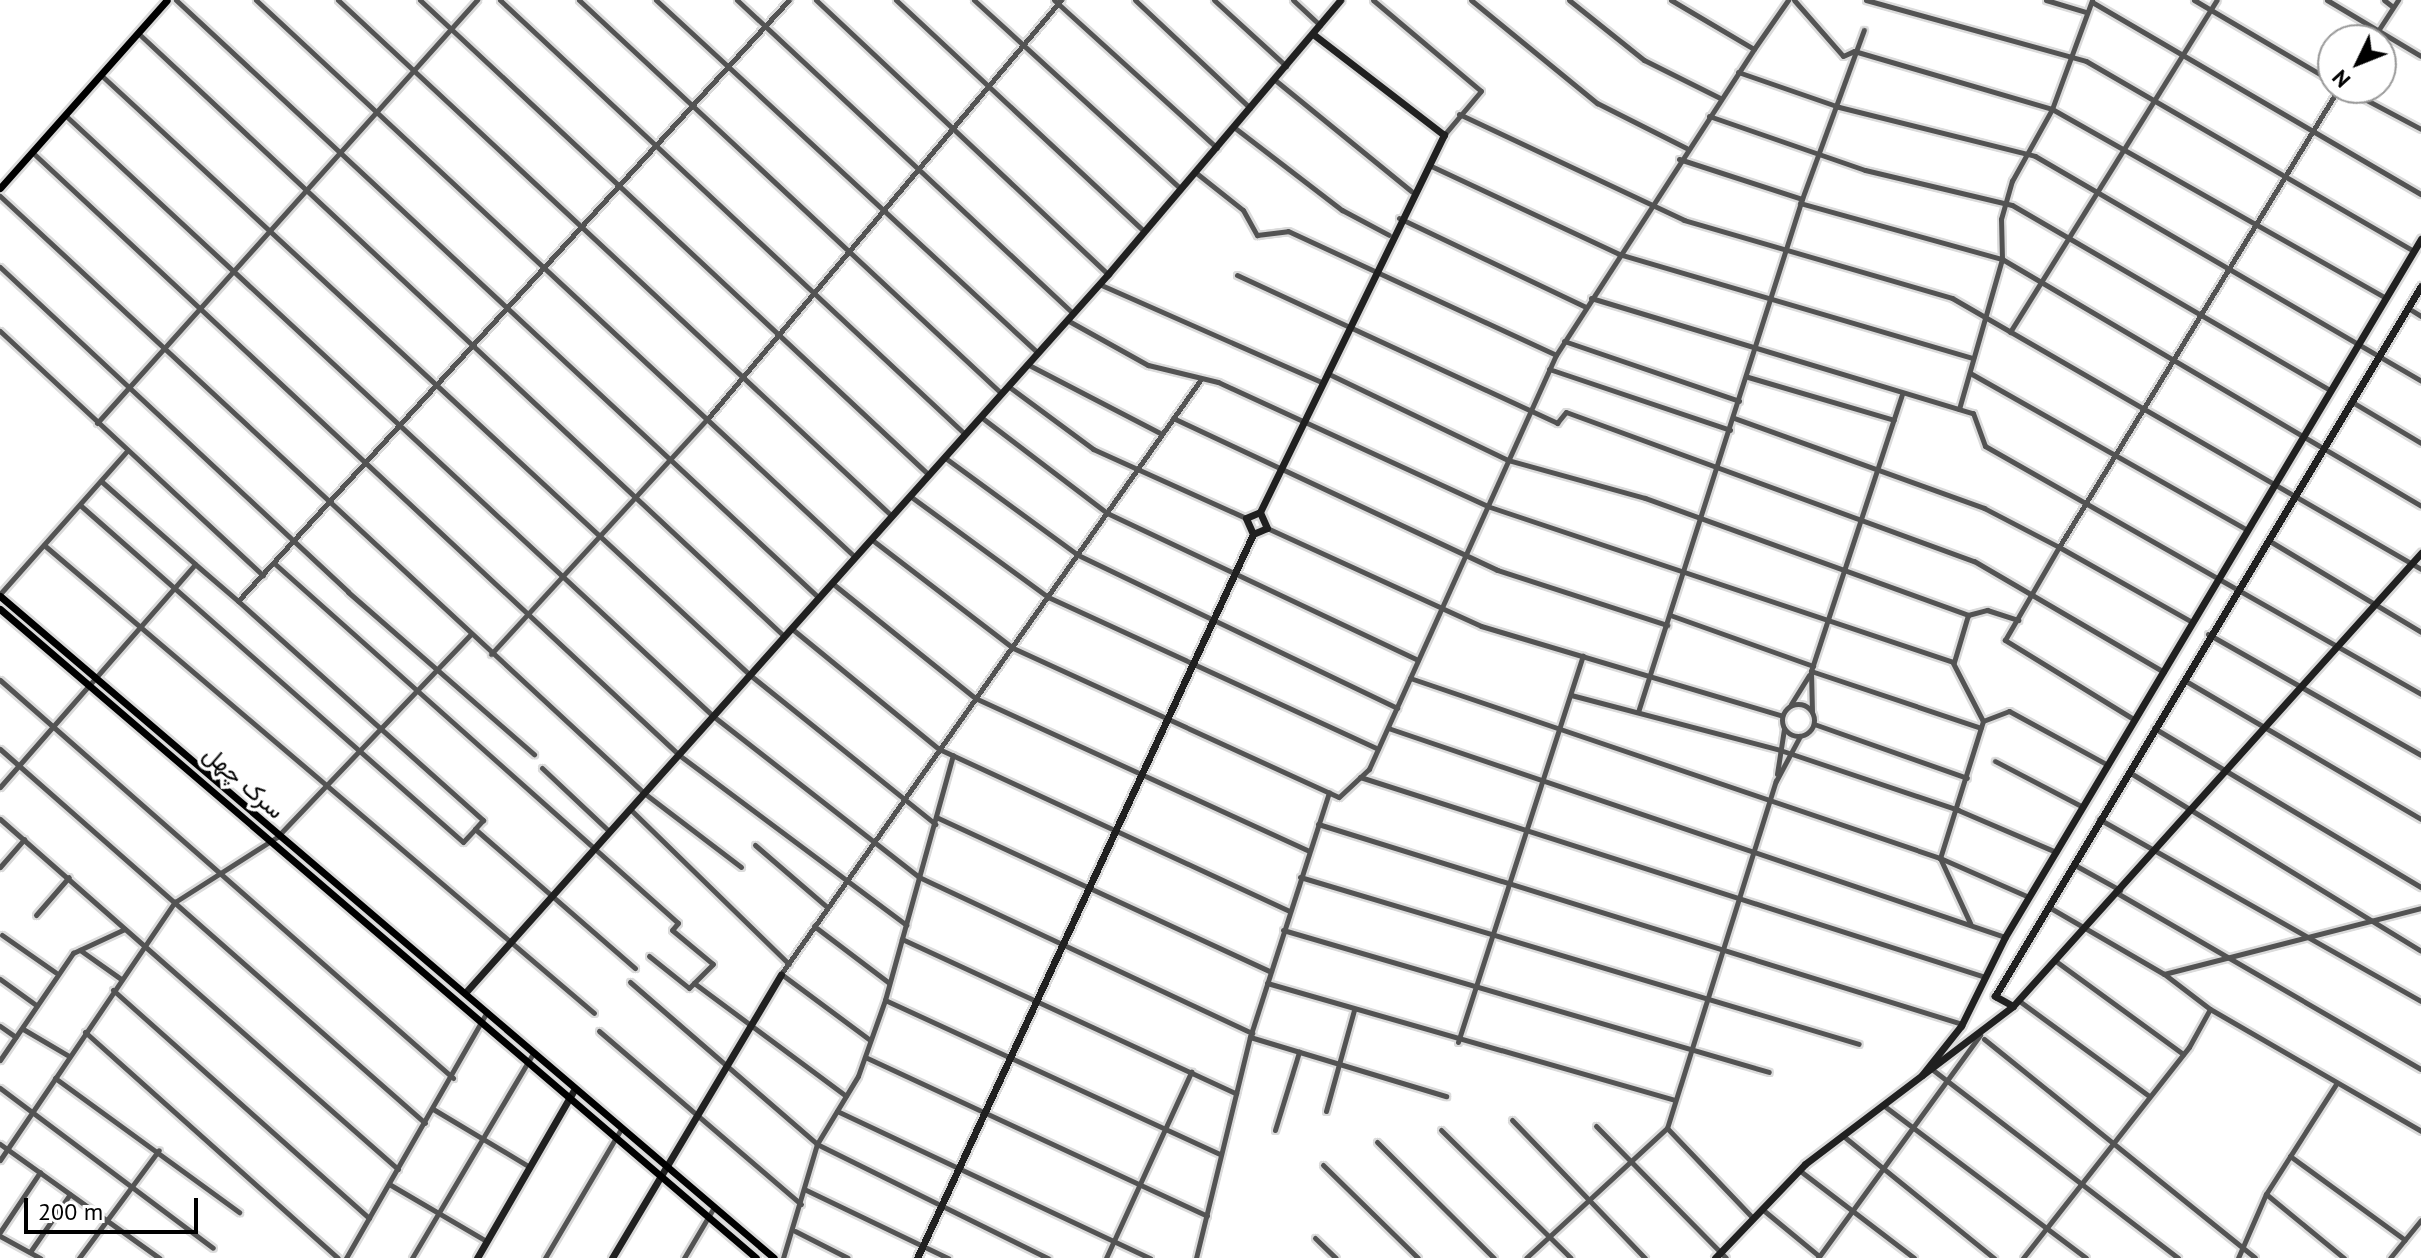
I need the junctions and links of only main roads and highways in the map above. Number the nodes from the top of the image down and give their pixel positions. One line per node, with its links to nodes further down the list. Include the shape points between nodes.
1 (167, 0): 4 (main road)
2 (1340, 0): 3 (main road)
3 (1313, 34): 7 (main road, via 1444,135 1389,235); 13 (main road, via 1070,317)
4 (0, 188)
5 (2421, 239): 15 (main road, via 2005,937 1962,1024)
6 (2421, 286): 14 (main road, via 1995,996)
7 (1260, 512): 8 (main road, via 1246,518); 8 (main road, via 1267,528)
8 (1253, 534): 25 (main road)
9 (2421, 553): 14 (main road)
10 (0, 595): 13 (main road, سرک چهل)
11 (0, 609): 17 (main road)
12 (781, 974): 18 (main road)
13 (465, 993): 16 (main road, سرک چهل)
14 (2016, 1003): 15 (main road, via 1982,1037)
15 (1917, 1082): 20 (main road, via 1799,1170)
16 (574, 1090): 17 (main road); 18 (main road, سرک چهل)
17 (568, 1102): 19 (main road); 22 (main road)
18 (667, 1167): 19 (main road); 24 (main road, سرک چهل)
19 (660, 1178): 21 (main road); 23 (main road)
20 (1720, 1256)
21 (753, 1257)
22 (477, 1258)
23 (612, 1258)
24 (774, 1258)
25 (917, 1258)

